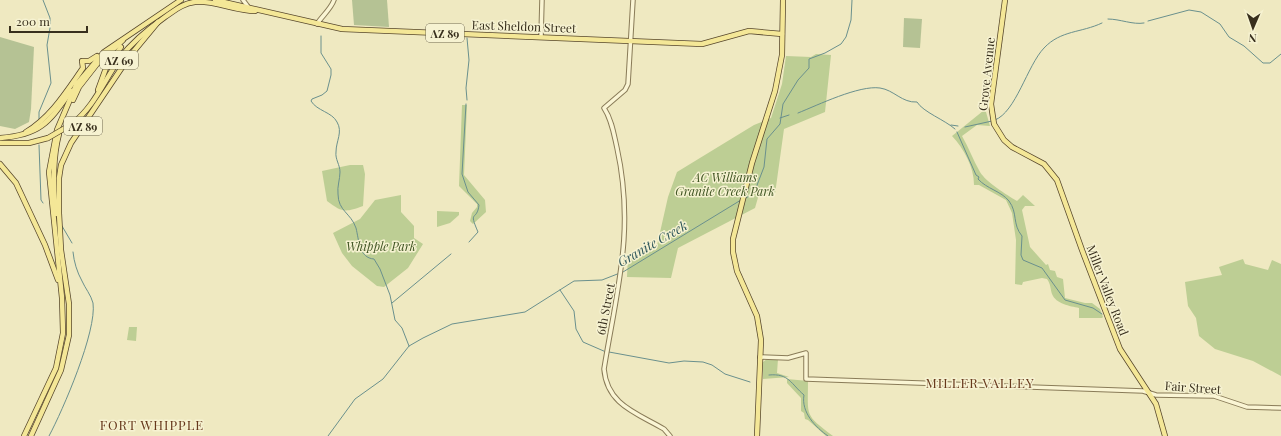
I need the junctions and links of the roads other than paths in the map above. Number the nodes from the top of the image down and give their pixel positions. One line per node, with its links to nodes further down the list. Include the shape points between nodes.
1 (180, 0): 11 (main road, AZ 89)
2 (215, 0): 9 (main road, East Sheldon Street / AZ 89)
3 (243, 0): 9 (street)
4 (334, 0): 13 (street)
5 (542, 0): 15 (street)
6 (633, 0): 17 (street)
7 (783, 0): 14 (main road)
8 (1005, 0): 24 (main road, Grove Avenue, via 990,104 991,117 1004,140 1012,147)
9 (249, 8): 10 (main road, East Sheldon Street / AZ 89)
10 (258, 11): 12 (main road, East Sheldon Street / AZ 89, via 196,1 181,6); 13 (main road, East Sheldon Street / AZ 89)
11 (158, 16): 16 (main road, AZ 89); 20 (main road, via 152,24 117,51 106,68)
12 (158, 22): 20 (main road, AZ 69, via 142,34 126,52); 27 (main road, AZ 89, via 129,57 66,154 59,178)
13 (317, 24): 15 (main road, East Sheldon Street / AZ 89, via 349,30)
14 (782, 34): 17 (main road, East Sheldon Street / AZ 89, via 740,32 704,44); 29 (main road, via 780,68 733,239 734,263 757,316 761,340)
15 (542, 37): 17 (main road, East Sheldon Street / AZ 89)
16 (123, 40): 18 (main road, AZ 89); 27 (main road, via 97,64 80,87 61,128 55,150 53,175)
17 (631, 40): 34 (street, 6th Street, via 628,84 625,90 604,108 613,128 624,182 626,216 621,276 604,376 612,395 623,405 664,429)
18 (104, 52): 19 (main road, AZ 89); 21 (main road, via 90,61 82,61 83,68 51,112 35,127)
19 (77, 82): 21 (main road, via 52,117 33,132); 27 (main road, AZ 89, via 60,122 50,159 49,184)
20 (90, 108): 23 (main road, AZ 69, bridge, via 72,124 48,138 28,143)
21 (21, 135): 22 (main road)
22 (0, 138)
23 (0, 143)
24 (1031, 155): 30 (main road, Miller Valley Road, via 1044,164 1057,180 1120,349)
25 (0, 164): 26 (main road, via 16,183)
26 (33, 219): 27 (main road, via 49,249); 28 (main road, via 52,262)
27 (59, 250): 28 (main road, AZ 89); 33 (main road, AZ 89, via 69,304 69,335 61,370)
28 (62, 298): 32 (main road, AZ 89, via 63,332 56,368)
29 (760, 357): 30 (street, Fair Street, via 788,358 806,353 806,379); 35 (main road)
30 (1150, 393): 31 (street, Fair Street, via 1214,396 1247,407); 36 (main road, Miller Valley Road)
31 (1281, 408)
32 (24, 436)
33 (31, 436)
34 (670, 436)
35 (757, 436)
36 (1165, 436)

